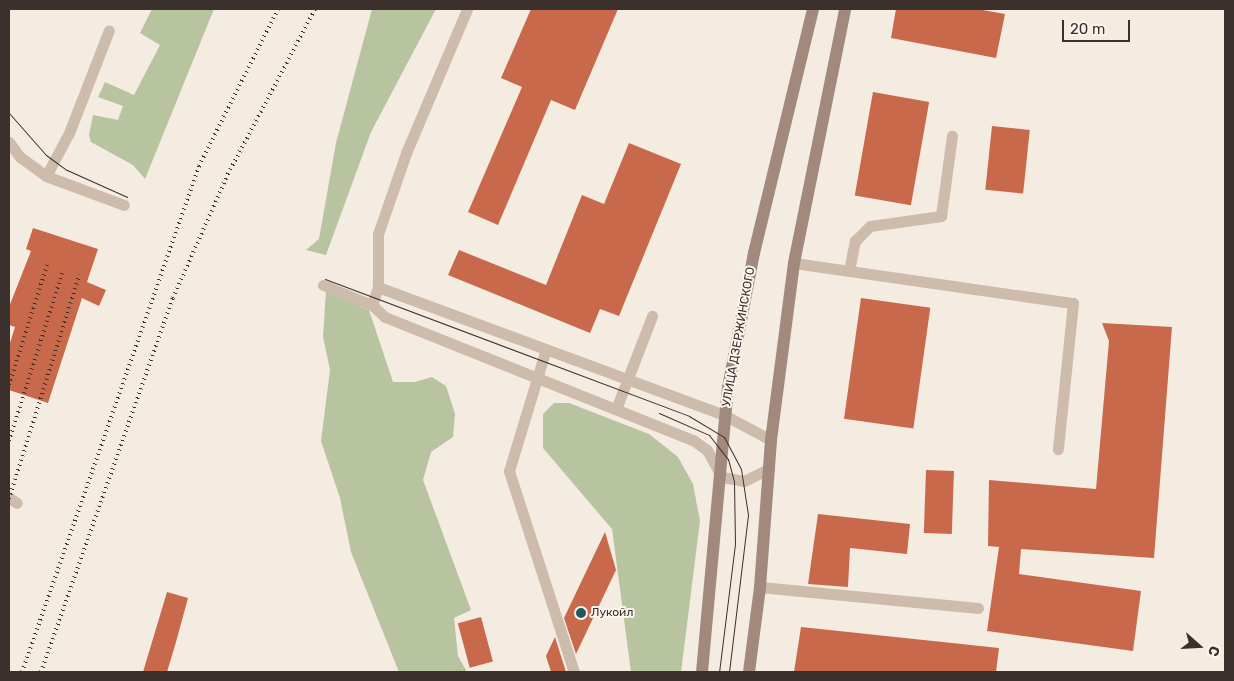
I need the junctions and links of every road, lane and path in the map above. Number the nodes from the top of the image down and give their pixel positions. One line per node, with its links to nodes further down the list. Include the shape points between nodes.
1 (466, 9): 14 (lane, via 406,153 378,234)
2 (814, 9): 21 (main road, УЛИЦА ДЗЕРЖИНСКОГО, via 754,253)
3 (845, 9): 6 (main road)
4 (851, 9): 6 (lane)
5 (109, 30): 9 (lane, via 69,133)
6 (837, 54): 11 (main road)
7 (952, 136): 12 (lane, via 941,216 870,226 856,241)
8 (9, 142): 9 (lane, via 20,157)
9 (46, 176): 10 (lane)
10 (124, 205)
11 (794, 264): 12 (lane); 22 (main road)
12 (849, 271): 23 (lane, via 1073,303)
13 (323, 285): 15 (lane)
14 (378, 287): 15 (lane); 17 (lane)
15 (372, 305): 18 (lane, via 385,317)
16 (652, 316): 19 (lane)
17 (546, 349): 18 (lane); 19 (lane)
18 (536, 377): 20 (lane); 28 (lane, via 509,471)
19 (628, 379): 20 (lane); 21 (lane)
20 (616, 409): 25 (lane, via 693,440 707,450)
21 (726, 416): 22 (lane); 25 (main road, УЛИЦА ДЗЕРЖИНСКОГО)
22 (771, 440): 24 (main road)
23 (1058, 448)
24 (769, 469): 25 (lane, via 744,480); 26 (main road)
25 (722, 477): 29 (main road, УЛИЦА ДЗЕРЖИНСКОГО)
26 (760, 587): 27 (lane); 30 (main road)
27 (978, 608)
28 (574, 672)
29 (702, 672)
30 (749, 672)

